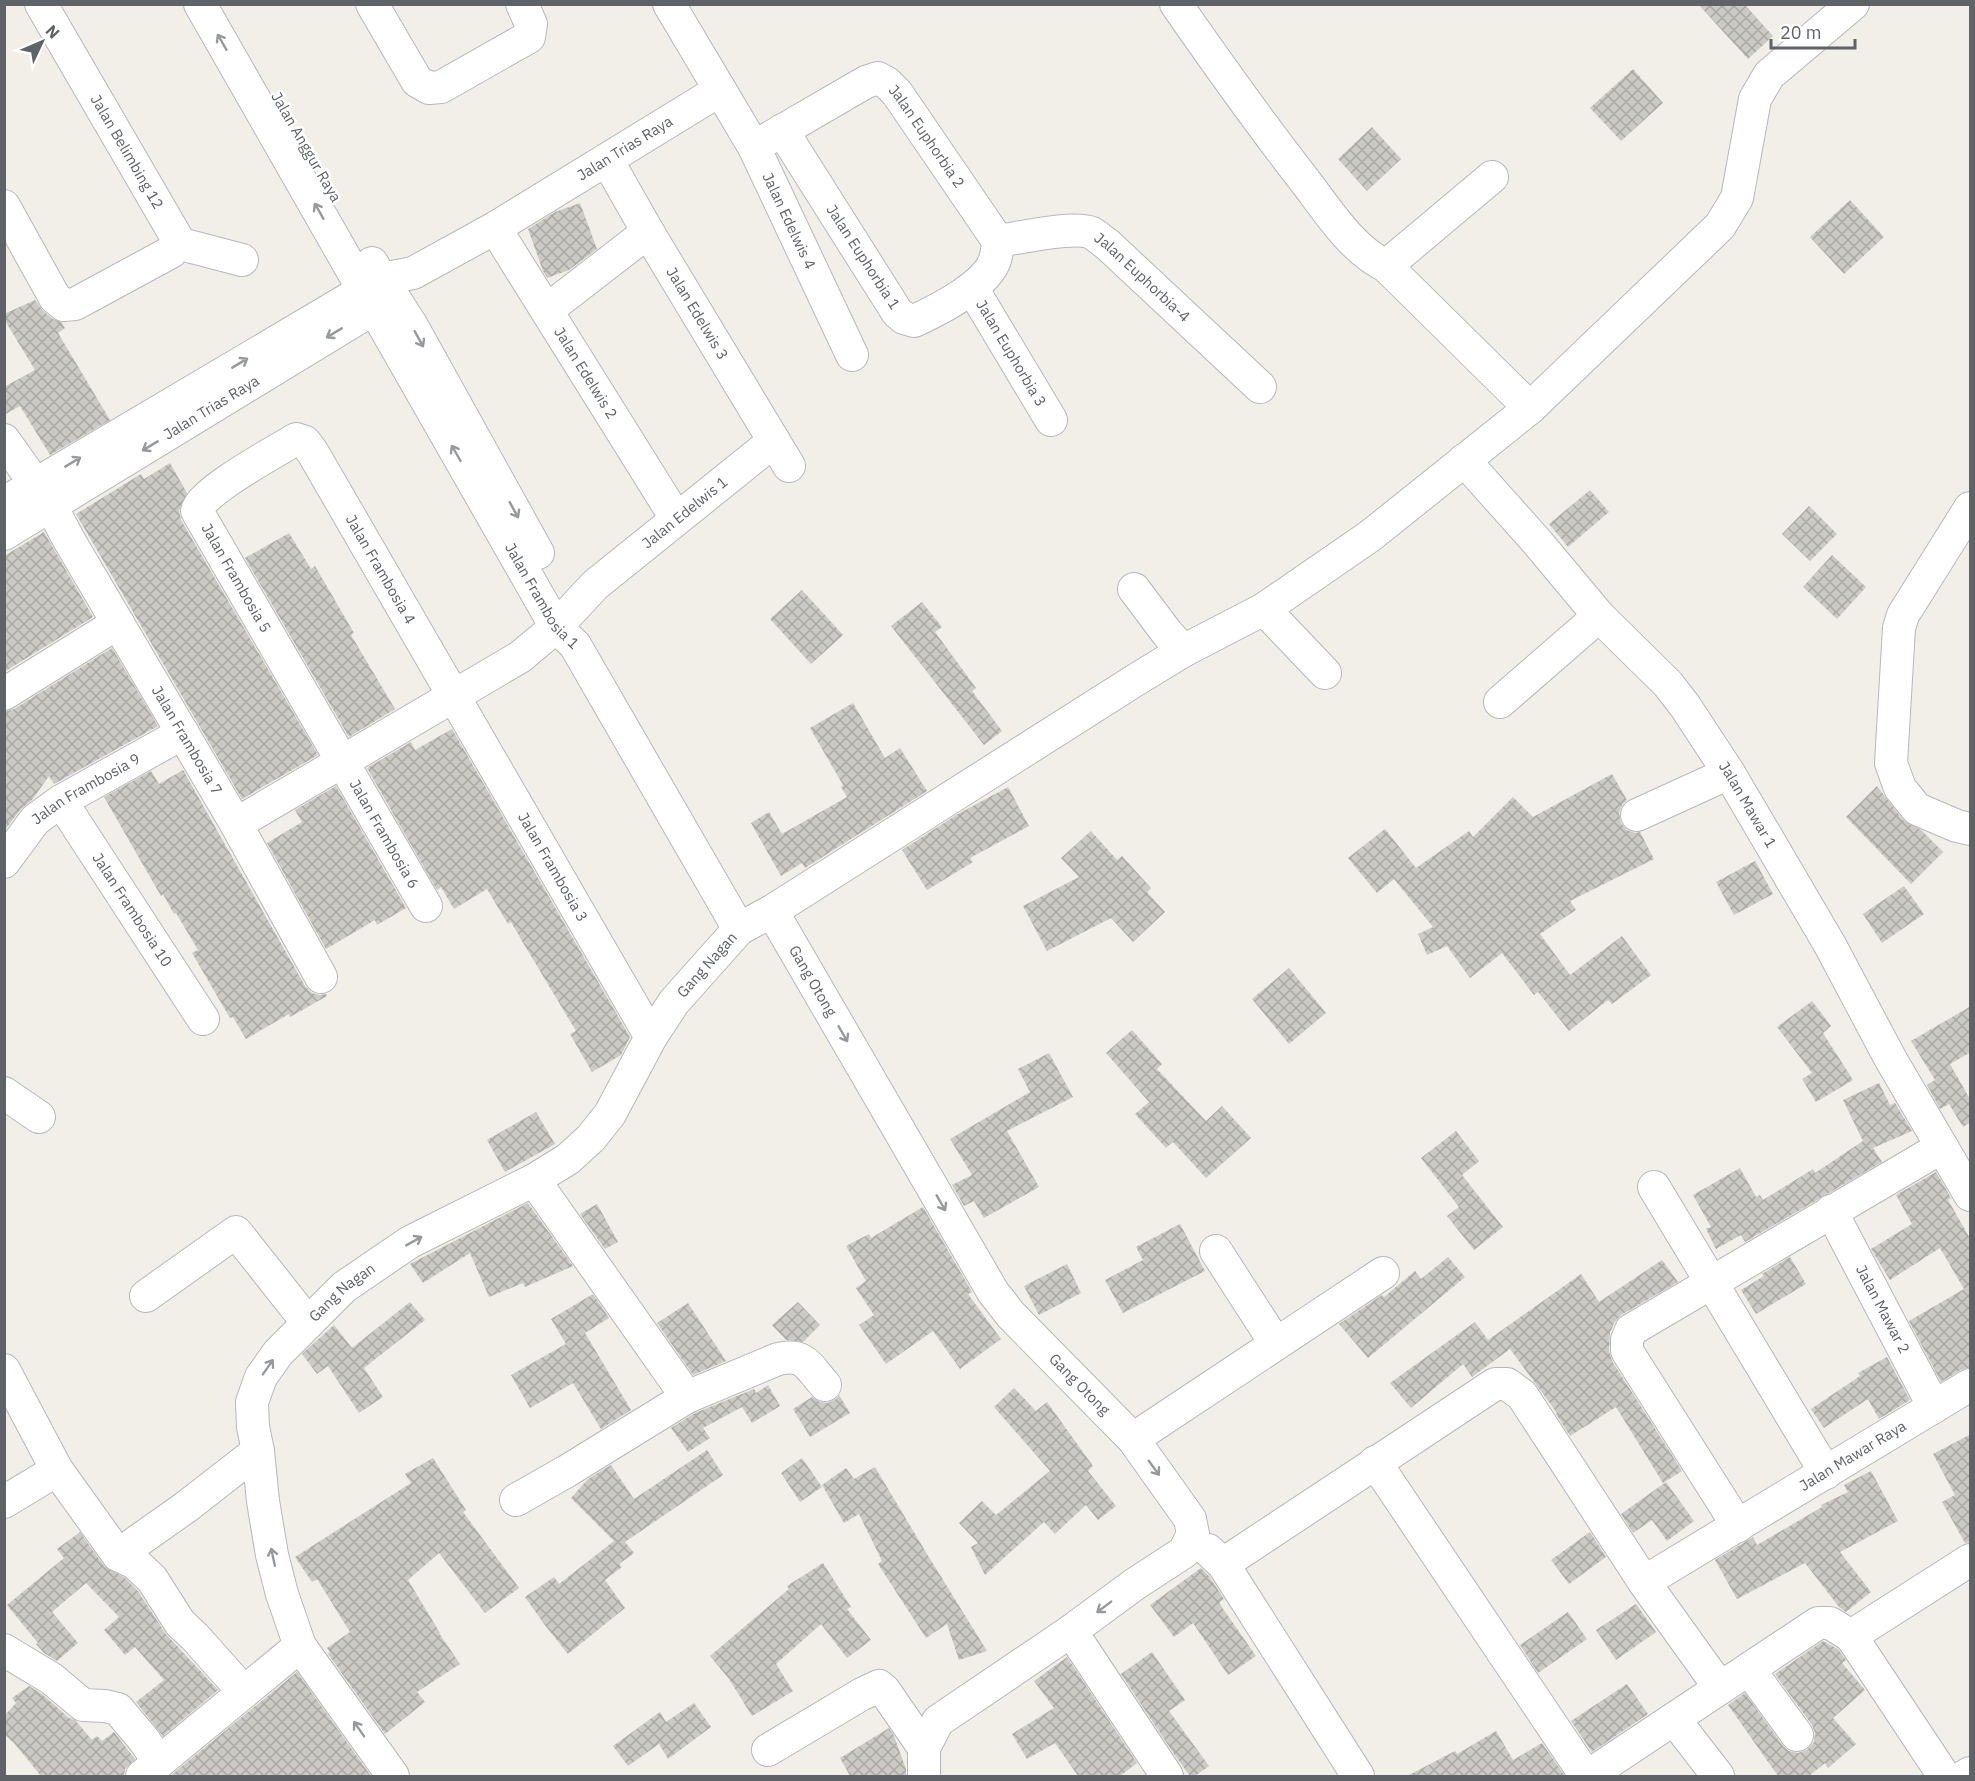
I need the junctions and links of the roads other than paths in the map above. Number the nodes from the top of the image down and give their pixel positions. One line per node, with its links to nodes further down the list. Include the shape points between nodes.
1 (41, 4): 18 (street, Jalan Belimbing 12)
2 (200, 4): 22 (street, Jalan Anggur Raya, one-way to 2)
3 (224, 4): 22 (street, Jalan Anggur Raya)
4 (372, 4): 5 (street, via 417,81 429,88 441,87 529,37 531,24)
5 (522, 4)
6 (669, 4): 9 (street)
7 (1176, 4): 20 (street, via 1321,201 1365,253)
8 (1853, 4): 26 (street, Gang Nagan, via 1769,75 1755,99 1737,198 1720,226)
9 (720, 90): 11 (street, Jalan Edelwis 4); 12 (street, Jalan Trias Raya)
10 (782, 130): 11 (street, Jalan Euphorbia 2); 17 (street, Jalan Euphorbia 2, via 878,78 897,93); 21 (street, Jalan Euphorbia 1, via 904,318 914,321)
11 (754, 147): 24 (street, Jalan Edelwis 4)
12 (607, 160): 15 (street, Jalan Trias Raya); 16 (street, Jalan Edelwis 3)
13 (1492, 177): 20 (street)
14 (4, 206): 18 (street, via 55,298 64,305 75,304 171,252)
15 (495, 228): 22 (street, Jalan Trias Raya); 23 (street, Jalan Edelwis 2)
16 (648, 232): 23 (street); 30 (street, Jalan Edelwis 3)
17 (998, 241): 21 (street, via 996,259); 25 (street, Jalan Euphorbia-4, via 1060,232 1091,233)
18 (177, 243): 19 (street)
19 (242, 260)
20 (1386, 266): 26 (street)
21 (972, 288): 27 (street, Jalan Euphorbia 3)
22 (386, 290): 32 (street, Jalan Trias Raya); 41 (street, Jalan Frambosia 1, via 412,326)
23 (547, 310): 35 (street, Jalan Edelwis 2)
24 (852, 355)
25 (1260, 387)
26 (1530, 408): 31 (street, Gang Nagan)
27 (1051, 420)
28 (4, 440): 32 (street, Jalan Frambosia 7)
29 (304, 442): 45 (street, Jalan Frambosia 4); 48 (street, Jalan Frambosia 5, via 296,440 218,487 201,501 197,511)
30 (781, 453): 35 (street, Jalan Edelwis 1)
31 (1464, 460): 38 (street, Gang Nagan, via 1370,536); 39 (street, Jalan Mawar 1)
32 (43, 496): 33 (street, Jalan Trias Raya); 36 (street, Jalan Trias Raya); 40 (street, Jalan Frambosia 7)
33 (4, 503)
34 (1971, 508): 53 (street, via 1903,615 1891,763 1900,788 1917,808)
35 (676, 518): 41 (street, Jalan Edelwis 1, via 595,585)
36 (4, 534)
37 (1134, 589): 42 (street)
38 (1264, 609): 42 (street, Gang Nagan); 43 (street)
39 (1599, 616): 46 (street); 49 (street, Jalan Mawar 1, via 1668,684)
40 (118, 623): 44 (street); 47 (street, Jalan Frambosia 7)
41 (567, 627): 45 (street, Jalan Edelwis 1); 57 (street, Jalan Frambosia 1)
42 (1183, 651): 56 (street, Gang Nagan)
43 (1325, 673)
44 (4, 694)
45 (453, 698): 48 (street, Jalan Edelwis 1); 60 (street, Jalan Frambosia 3)
46 (1500, 702)
47 (183, 733): 50 (street, Jalan Frambosia 9); 52 (street, Jalan Frambosia 7)
48 (342, 761): 52 (street, Jalan Edelwis 1); 55 (street, Jalan Frambosia 6)
49 (1729, 773): 51 (street); 63 (street, Jalan Mawar 1)
50 (61, 801): 54 (street, Jalan Frambosia 9, via 35,820); 59 (street, Jalan Frambosia 10)
51 (1637, 815)
52 (236, 824): 58 (street, Jalan Frambosia 7)
53 (1971, 829)
54 (4, 862)
55 (426, 906)
56 (772, 911): 57 (street, Gang Nagan); 79 (street, Gang Otong, one-way to 79, via 993,1292)
57 (739, 929): 60 (street, Gang Nagan, via 674,1002)
58 (321, 977)
59 (203, 1019)
60 (651, 1037): 64 (street, Gang Nagan, via 610,1114 591,1138 568,1159)
61 (4, 1093): 62 (street)
62 (39, 1117)
63 (1942, 1147): 66 (street, Jalan Mawar 1); 67 (street)
64 (534, 1180): 72 (street, Gang Nagan, one-way to 64, via 344,1287 410,1242); 77 (street)
65 (1654, 1187): 70 (street)
66 (1971, 1195)
67 (1831, 1211): 70 (street); 78 (street, Jalan Mawar 2)
68 (1216, 1251): 73 (street)
69 (1383, 1273): 73 (street)
70 (1712, 1281): 83 (street); 86 (street, via 1631,1330 1627,1351)
71 (146, 1296): 72 (street, via 236,1232)
72 (308, 1323): 80 (street, Gang Nagan, one-way to 72, via 252,1427 252,1402 261,1377)
73 (1276, 1344): 79 (street)
74 (4, 1370): 82 (street)
75 (825, 1384): 77 (street, via 801,1358 791,1356)
76 (1971, 1385): 78 (street, Jalan Mawar Raya)
77 (687, 1397): 84 (street)
78 (1934, 1407): 83 (street, Jalan Mawar Raya)
79 (1133, 1439): 87 (street, Gang Otong, one-way to 87, via 1190,1519)
80 (258, 1451): 88 (street); 94 (street, Gang Nagan, one-way to 80, via 272,1555)
81 (1376, 1462): 90 (street); 91 (street, via 1495,1384 1507,1384 1522,1395); 108 (street)
82 (57, 1470): 85 (street); 88 (street)
83 (1826, 1473): 86 (street, Jalan Mawar Raya)
84 (516, 1500)
85 (4, 1502)
86 (1738, 1526): 91 (street, Jalan Mawar Raya)
87 (1193, 1534): 90 (street); 92 (street, one-way to 92, via 1184,1552)
88 (118, 1555): 98 (street, via 135,1563 152,1579 180,1623)
89 (1971, 1560): 93 (street)
90 (1223, 1564): 107 (street)
91 (1644, 1582): 97 (street)
92 (1071, 1631): 102 (street, via 938,1720); 106 (street)
93 (1851, 1636): 96 (street, via 1830,1623 1818,1623); 110 (street)
94 (300, 1646): 98 (street); 105 (street, Gang Nagan, one-way to 94)
95 (4, 1650): 103 (street, via 52,1679 82,1705 118,1709 144,1740)
96 (1749, 1669): 97 (street); 100 (street)
97 (1720, 1688): 99 (street)
98 (244, 1692): 103 (street)
99 (1674, 1719): 108 (street); 109 (street)
100 (1797, 1735)
101 (768, 1750): 102 (street, via 879,1686)
102 (924, 1762)
103 (151, 1769)
104 (1971, 1773): 111 (street)
105 (393, 1776)
106 (1167, 1776)
107 (1358, 1776)
108 (1587, 1776)
109 (1718, 1776)
110 (1944, 1776)
111 (1965, 1776)

